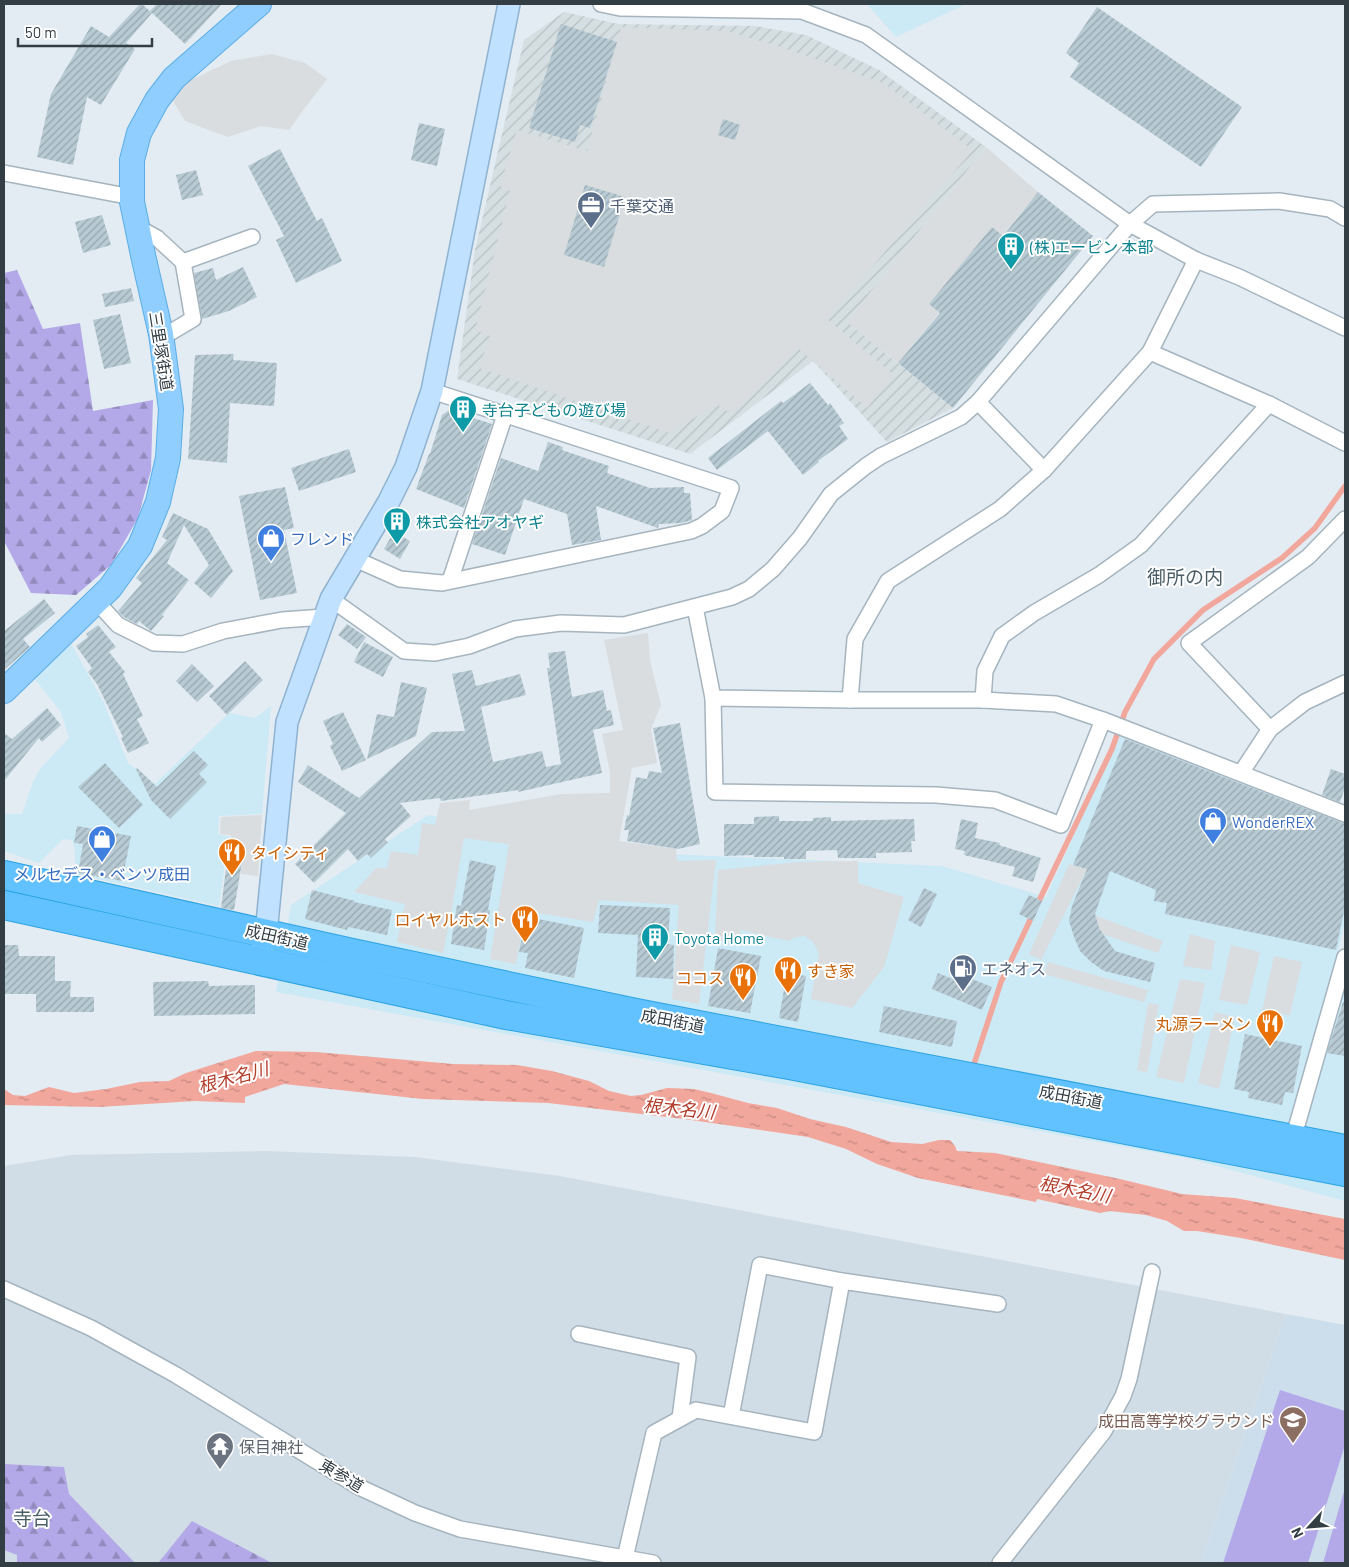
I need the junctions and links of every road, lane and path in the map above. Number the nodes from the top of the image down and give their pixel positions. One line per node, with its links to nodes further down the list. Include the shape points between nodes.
1 (259, 4): 5 (main road, 三里塚街道, via 174,78 157,100 139,133 132,160)
2 (508, 4): 15 (street)
3 (602, 4): 7 (street, via 620,8 802,11 866,35)
4 (4, 172): 5 (street)
5 (132, 197): 8 (main road, 三里塚街道)
6 (1345, 218): 7 (street, via 1330,210 1279,201 1153,204)
7 (1130, 224): 10 (street); 16 (street)
8 (137, 227): 11 (street, via 157,238); 13 (main road, 三里塚街道)
9 (252, 237): 11 (street)
10 (1196, 260): 12 (street); 14 (street)
11 (183, 262): 13 (street, via 193,319)
12 (1345, 328)
13 (161, 338): 24 (main road, 三里塚街道, via 171,410 168,458 158,502 140,546 110,588)
14 (1150, 352): 17 (street); 20 (street)
15 (432, 391): 18 (street); 22 (street, via 406,467)
16 (978, 402): 20 (street); 25 (street, via 961,417 881,456 831,494 800,538 750,589 732,598)
17 (1270, 404): 19 (street); 31 (street, via 1141,546 1002,636 985,671)
18 (505, 415): 23 (street); 23 (street, via 731,488 722,511 691,531)
19 (1345, 443)
20 (1044, 470): 30 (street, via 1000,509 888,581 855,639)
21 (1345, 519): 33 (street, via 1308,557 1189,643)
22 (355, 559): 23 (street, via 400,579); 26 (street)
23 (450, 581)
24 (96, 601): 26 (street, via 118,625 154,643 183,644 223,631); 28 (main road, 三里塚街道)
25 (695, 607): 26 (street, via 624,625 560,623 516,629 469,646 435,653 404,651); 29 (street)
26 (327, 608): 38 (street, via 287,722)
27 (1345, 682): 33 (street, via 1305,702)
28 (4, 691)
29 (713, 698): 30 (street); 32 (street, via 715,792 936,795 995,800 1061,825)
30 (850, 700): 31 (street)
31 (983, 700): 32 (street, via 1056,704)
32 (1106, 721): 34 (street)
33 (1270, 729): 34 (street)
34 (1241, 773): 35 (street)
35 (1345, 814)
36 (4, 875): 38 (highway, 成田街道)
37 (4, 905): 40 (highway, 成田街道)
38 (266, 933): 40 (street); 41 (highway, 成田街道, via 636,1013)
39 (1345, 957): 41 (street)
40 (261, 962): 43 (highway, 成田街道, via 506,1015 789,1065)
41 (1293, 1139): 42 (highway, 成田街道)
42 (1345, 1149)
43 (1345, 1172)
44 (1152, 1272): 53 (street, via 1123,1396 1104,1431)
45 (842, 1281): 47 (street); 49 (street, via 760,1265); 49 (street, via 814,1432)
46 (4, 1289): 51 (street, 東参道, via 91,1328 176,1375 359,1487 415,1513 460,1529)
47 (998, 1304)
48 (579, 1334): 50 (street, via 688,1358)
49 (731, 1416): 50 (street, via 696,1410)
50 (680, 1418): 51 (street, via 654,1432)
51 (625, 1558): 52 (street, 東参道)
52 (653, 1563)
53 (1000, 1563)

